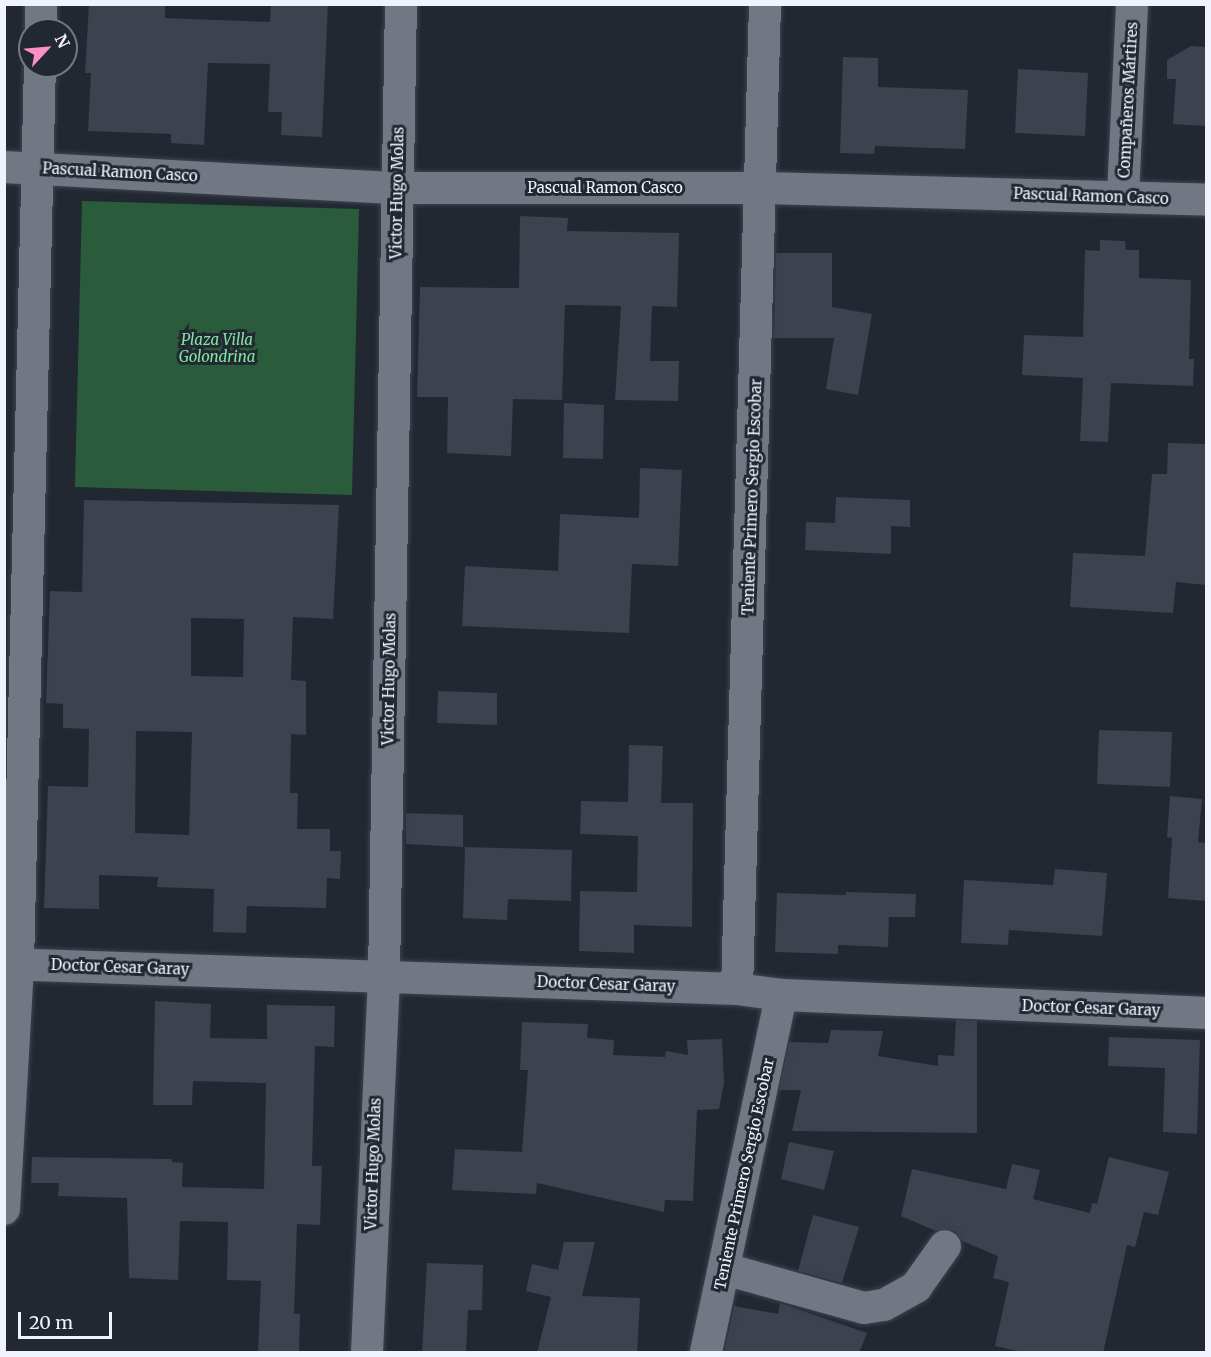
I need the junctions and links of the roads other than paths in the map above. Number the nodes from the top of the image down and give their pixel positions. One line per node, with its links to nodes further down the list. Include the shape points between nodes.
1 (401, 4): 7 (street, Victor Hugo Molas)
2 (765, 4): 8 (street, Teniente Primero Sergio Escobar)
3 (1132, 4): 9 (street, Compañeros Mártires)
4 (40, 78): 6 (street)
5 (4, 167): 6 (street, Pascual Ramon Casco)
6 (37, 167): 7 (street, Pascual Ramon Casco); 11 (street)
7 (397, 188): 8 (street, Pascual Ramon Casco); 12 (street, Victor Hugo Molas)
8 (761, 188): 9 (street, Pascual Ramon Casco); 13 (street, Teniente Primero Sergio Escobar)
9 (1123, 196): 10 (street, Pascual Ramon Casco)
10 (1206, 200)
11 (11, 964): 12 (street, Doctor Cesar Garay); 16 (street)
12 (384, 975): 13 (street, Doctor Cesar Garay); 19 (street, Victor Hugo Molas)
13 (737, 989): 14 (street, Doctor Cesar Garay)
14 (782, 995): 15 (street, Doctor Cesar Garay); 18 (street, Teniente Primero Sergio Escobar)
15 (1206, 1013)
16 (4, 1209)
17 (945, 1246): 18 (street, via 916,1287 884,1305 864,1308)
18 (725, 1269): 20 (street, Teniente Primero Sergio Escobar)
19 (367, 1353)
20 (706, 1353)

